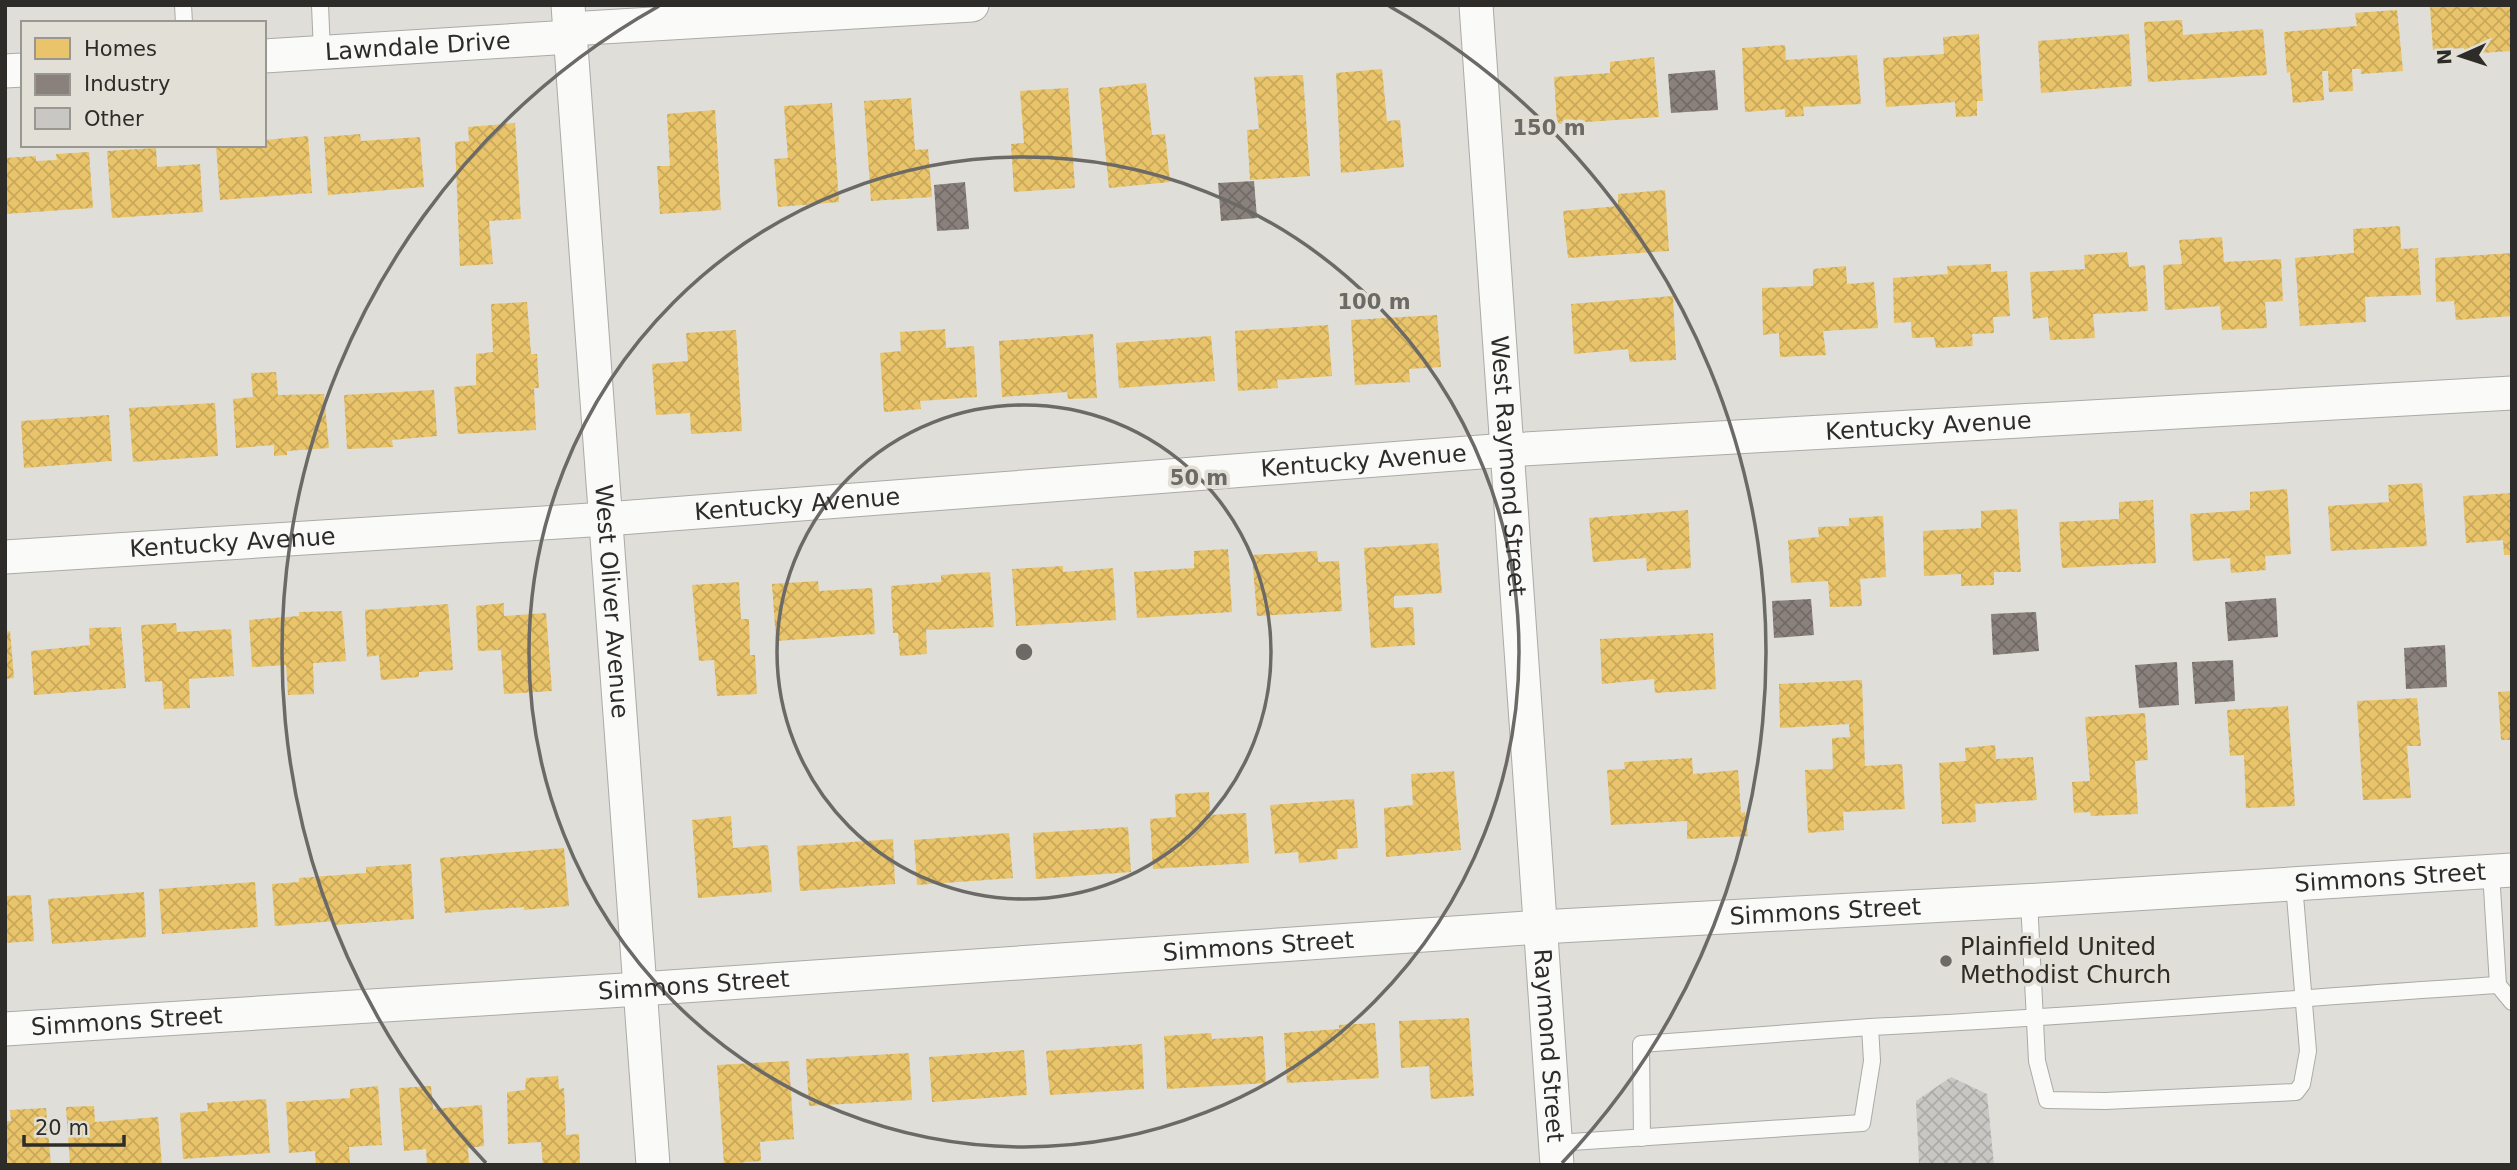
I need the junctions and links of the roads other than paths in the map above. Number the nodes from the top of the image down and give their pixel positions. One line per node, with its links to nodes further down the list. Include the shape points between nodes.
1 (320, 5): 5 (lane)
2 (972, 5): 4 (street, Lawndale Drive)
3 (1476, 5): 8 (street, West Raymond Street)
4 (569, 24): 5 (street, Lawndale Drive); 9 (street, West Oliver Avenue)
5 (323, 52): 6 (street, Lawndale Drive)
6 (266, 55)
7 (2512, 393): 8 (street, Kentucky Avenue)
8 (1507, 450): 9 (street, Kentucky Avenue); 14 (street, West Raymond Street)
9 (606, 519): 10 (street, Kentucky Avenue); 16 (street, West Oliver Avenue)
10 (5, 557)
11 (2502, 871): 12 (street, Simmons Street); 15 (lane)
12 (2294, 884): 13 (street, Simmons Street); 17 (lane)
13 (2029, 900): 14 (street, Simmons Street); 19 (lane)
14 (1540, 926): 16 (street, Simmons Street); 23 (street, Raymond Street)
15 (2505, 985): 17 (lane); 18 (lane)
16 (640, 989): 21 (street, Simmons Street); 24 (street, West Oliver Avenue)
17 (2304, 998): 19 (lane); 19 (lane, via 2308,1051 2297,1092 2047,1100 2037,1061)
18 (2512, 1002)
19 (2035, 1020): 20 (lane)
20 (1870, 1027): 22 (lane, via 1872,1061 1862,1123); 22 (lane, via 1641,1044)
21 (5, 1029)
22 (1642, 1138): 23 (lane)
23 (1556, 1154)
24 (653, 1165)

